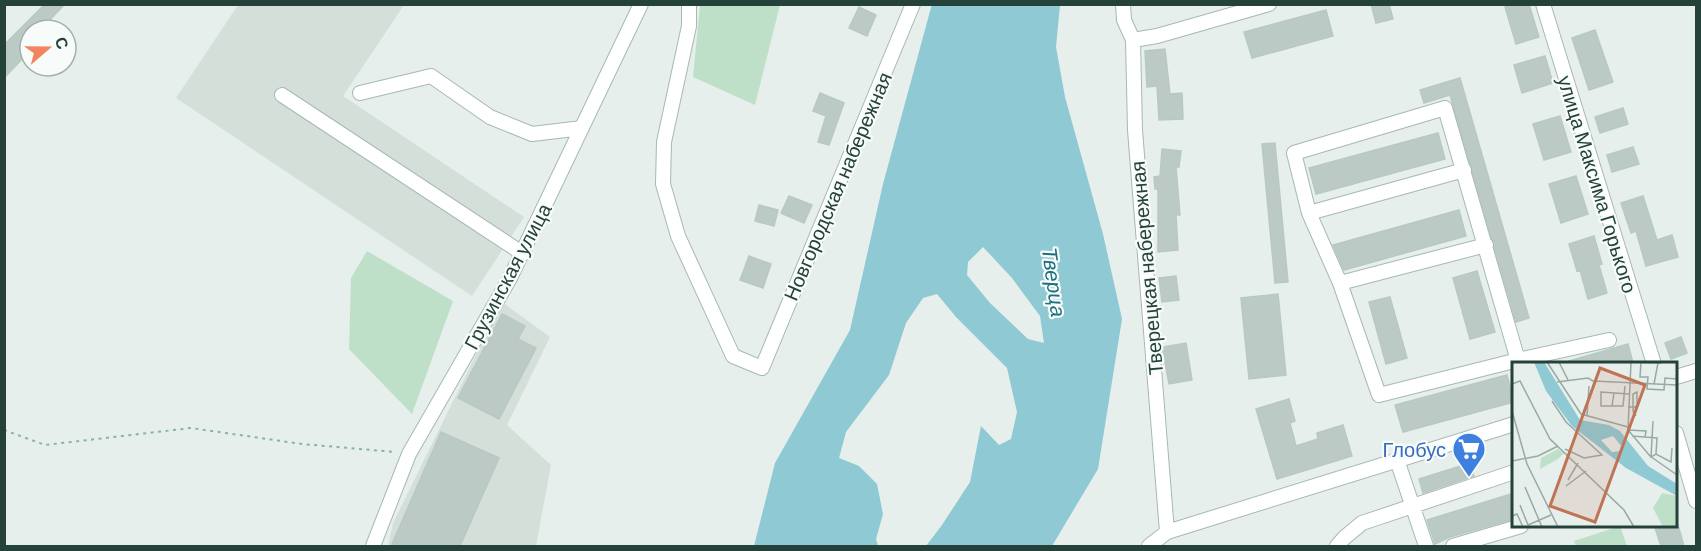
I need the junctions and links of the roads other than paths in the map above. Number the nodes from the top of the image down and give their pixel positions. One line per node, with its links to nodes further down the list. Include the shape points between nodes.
1 (641, 4): 10 (street, Грузинская улица)
2 (689, 4): 3 (street, Новгородская набережная, via 689,26 664,142 663,184 678,236 733,356 762,368)
3 (913, 4)
4 (1123, 4): 7 (street, Тверецкая набережная, via 1124,21)
5 (1269, 4): 7 (street)
6 (1543, 4): 18 (street, улица Максима Горького)
7 (1133, 40): 29 (street, Тверецкая набережная, via 1135,130)
8 (360, 93): 10 (street, via 431,76 490,117 532,134)
9 (282, 95): 14 (street)
10 (582, 128): 14 (street, Грузинская улица)
11 (1464, 170): 12 (street); 12 (street, via 1445,108 1294,153); 13 (street)
12 (1309, 213): 15 (street)
13 (1486, 244): 15 (street); 17 (street)
14 (522, 253): 30 (street, Грузинская улица, via 409,454)
15 (1340, 283): 19 (street, via 1379,395)
16 (1610, 340): 17 (street)
17 (1518, 362)
18 (1654, 362)
19 (1512, 363)
20 (1696, 371): 21 (street)
21 (1677, 377)
22 (1512, 425): 24 (street)
23 (1677, 436): 26 (street)
24 (1396, 460): 27 (street); 29 (street)
25 (1512, 473): 27 (street)
26 (1696, 501)
27 (1411, 506): 32 (street, via 1362,523); 33 (street)
28 (1515, 527): 34 (street)
29 (1167, 532): 31 (street)
30 (373, 546)
31 (1149, 546)
32 (1337, 546)
33 (1426, 546)
34 (1453, 546)

